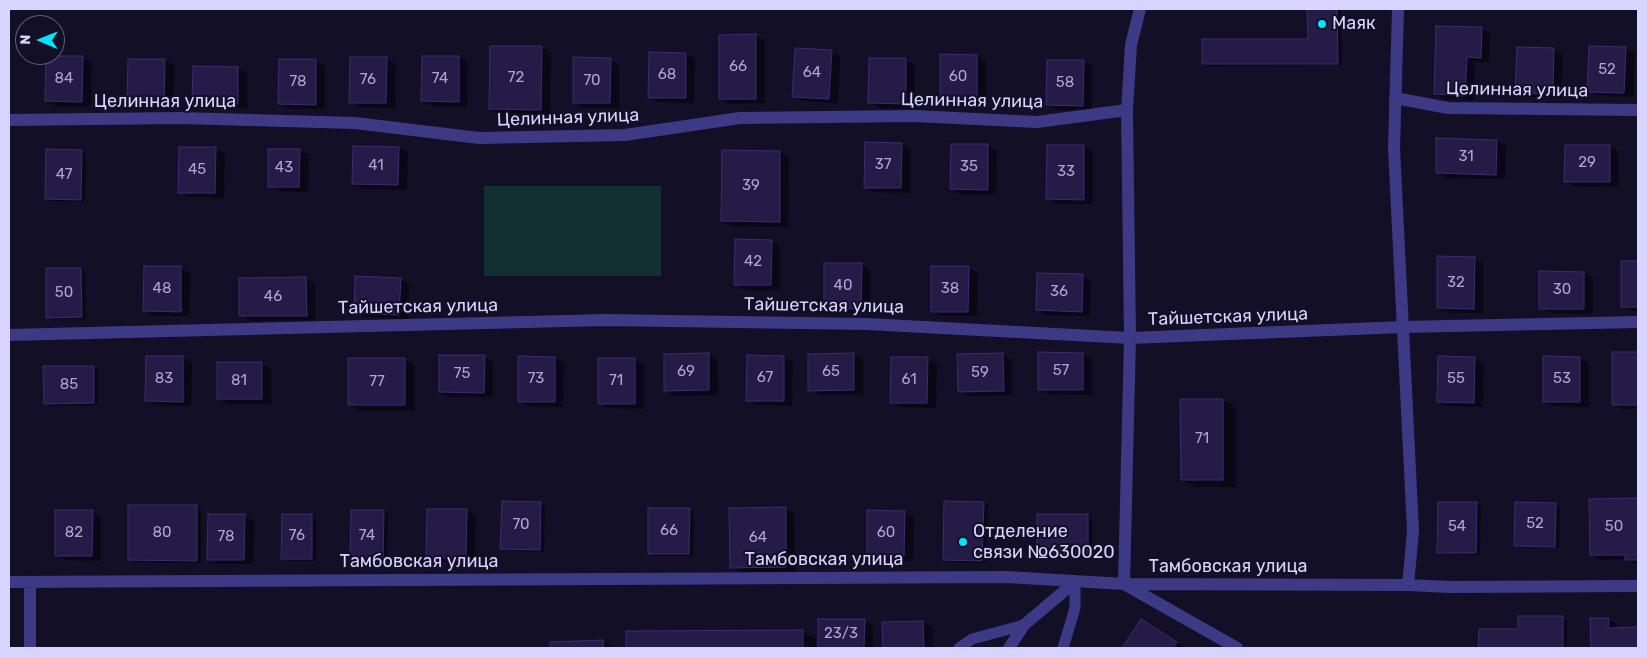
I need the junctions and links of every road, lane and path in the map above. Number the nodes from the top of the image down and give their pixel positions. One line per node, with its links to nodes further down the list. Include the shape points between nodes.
1 (1140, 9): 4 (street, via 1131,45)
2 (1398, 9): 3 (street)
3 (1396, 98): 5 (street, Целинная улица, via 1448,108); 8 (street, via 1394,148)
4 (1127, 110): 6 (street, Целинная улица, via 1037,122 914,116 740,118 625,136 479,138 355,123 180,118); 10 (street)
5 (1638, 110)
6 (9, 120)
7 (1638, 322): 8 (street, Тайшетская улица)
8 (1403, 327): 10 (street, Тайшетская улица); 15 (street, via 1413,531)
9 (9, 335): 10 (street, Тайшетская улица, via 605,320 867,324)
10 (1130, 338): 14 (street)
11 (9, 582): 12 (street, Тамбовская улица)
12 (30, 582): 13 (street, Тамбовская улица, via 988,577); 18 (street)
13 (1075, 582): 14 (street, Тамбовская улица); 17 (street); 21 (lane, via 1076,608)
14 (1124, 584): 15 (street, Тамбовская улица); 22 (street)
15 (1408, 585): 16 (street, Тамбовская улица)
16 (1638, 586)
17 (1024, 625): 19 (lane, via 972,639); 20 (street)
18 (30, 648)
19 (959, 648)
20 (1009, 648)
21 (1063, 648)
22 (1237, 648)

